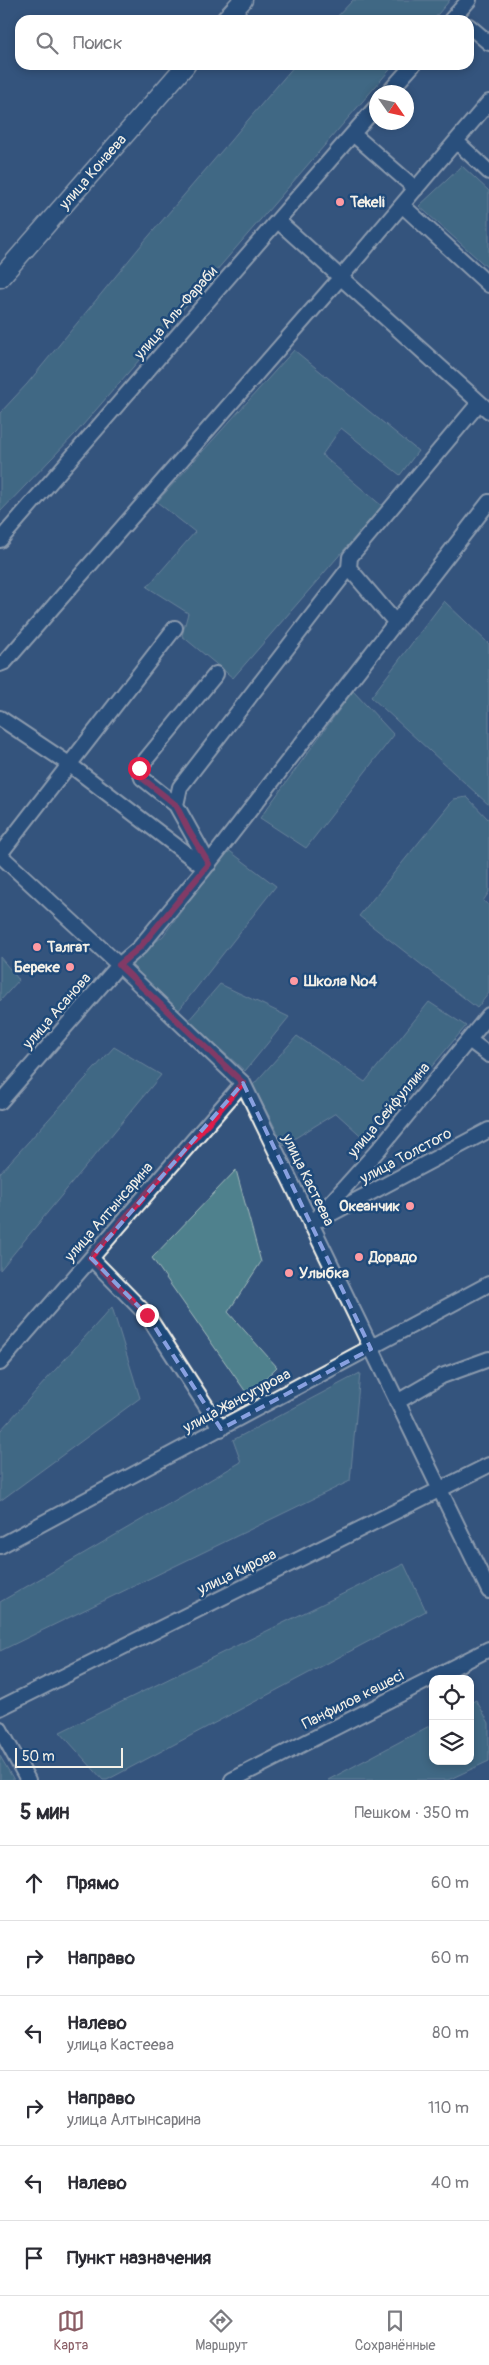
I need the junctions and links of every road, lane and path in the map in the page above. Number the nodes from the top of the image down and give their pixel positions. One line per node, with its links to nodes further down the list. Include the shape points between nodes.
1 (243, 0): 3 (main road)
2 (469, 0): 4 (street)
3 (230, 15)
4 (459, 15)
5 (474, 30): 6 (street)
6 (489, 43)
7 (182, 70): 19 (main road, улица Конаева)
8 (409, 70): 9 (street)
9 (395, 85)
10 (489, 102): 13 (street)
11 (369, 115): 12 (street, улица Аль-Фараби)
12 (353, 134): 15 (street); 17 (street, улица Аль-Фараби)
13 (456, 141): 14 (street); 15 (street)
14 (489, 172)
15 (416, 189): 16 (street)
16 (402, 205): 18 (street); 20 (street)
17 (278, 220): 18 (street); 23 (street, улица Аль-Фараби)
18 (341, 277): 21 (street); 27 (street)
19 (0, 278)
20 (489, 285)
21 (484, 407): 24 (street, via 350,557)
22 (489, 502): 25 (street, улица Асанова)
23 (0, 540)
24 (349, 568): 25 (street); 31 (street, via 180,786)
25 (396, 623): 33 (street, улица Асанова)
26 (175, 628): 30 (street)
27 (0, 664)
28 (216, 674): 31 (street, via 139,768 142,778)
29 (0, 718): 30 (street)
30 (69, 764): 32 (street); 33 (street)
31 (176, 805): 33 (street)
32 (0, 855): 34 (street, улица Кастеева)
33 (207, 866): 34 (street, улица Асанова, via 140,947)
34 (119, 965): 38 (street, улица Кастеева); 39 (street, улица Асанова)
35 (489, 1015): 36 (street, улица Сейфуллина)
36 (469, 1040): 37 (street); 41 (street, улица Сейфуллина)
37 (489, 1055)
38 (243, 1083): 41 (street, улица Кастеева); 42 (street, улица Алтынсарина)
39 (0, 1102)
40 (489, 1130): 41 (street, улица Толстого)
41 (311, 1225): 44 (street, улица Кастеева)
42 (90, 1258): 46 (street, улица Алтынсарина); 48 (street, via 147,1315)
43 (489, 1284): 44 (street, улица Жансугурова)
44 (371, 1348): 47 (street, улица Кастеева); 48 (street, улица Жансугурова)
45 (489, 1359): 47 (street, via 442,1376)
46 (0, 1363)
47 (397, 1402): 50 (street, улица Кастеева)
48 (220, 1429): 51 (street, улица Жансугурова)
49 (489, 1465): 50 (street, улица Кирова)
50 (440, 1490): 52 (street, улица Кастеева); 54 (street, улица Кирова)
51 (0, 1546)
52 (489, 1591)
53 (489, 1649): 57 (street, Панфилов көшесі)
54 (0, 1708)
55 (0, 1729): 56 (street)
56 (28, 1780)
57 (232, 1780)

